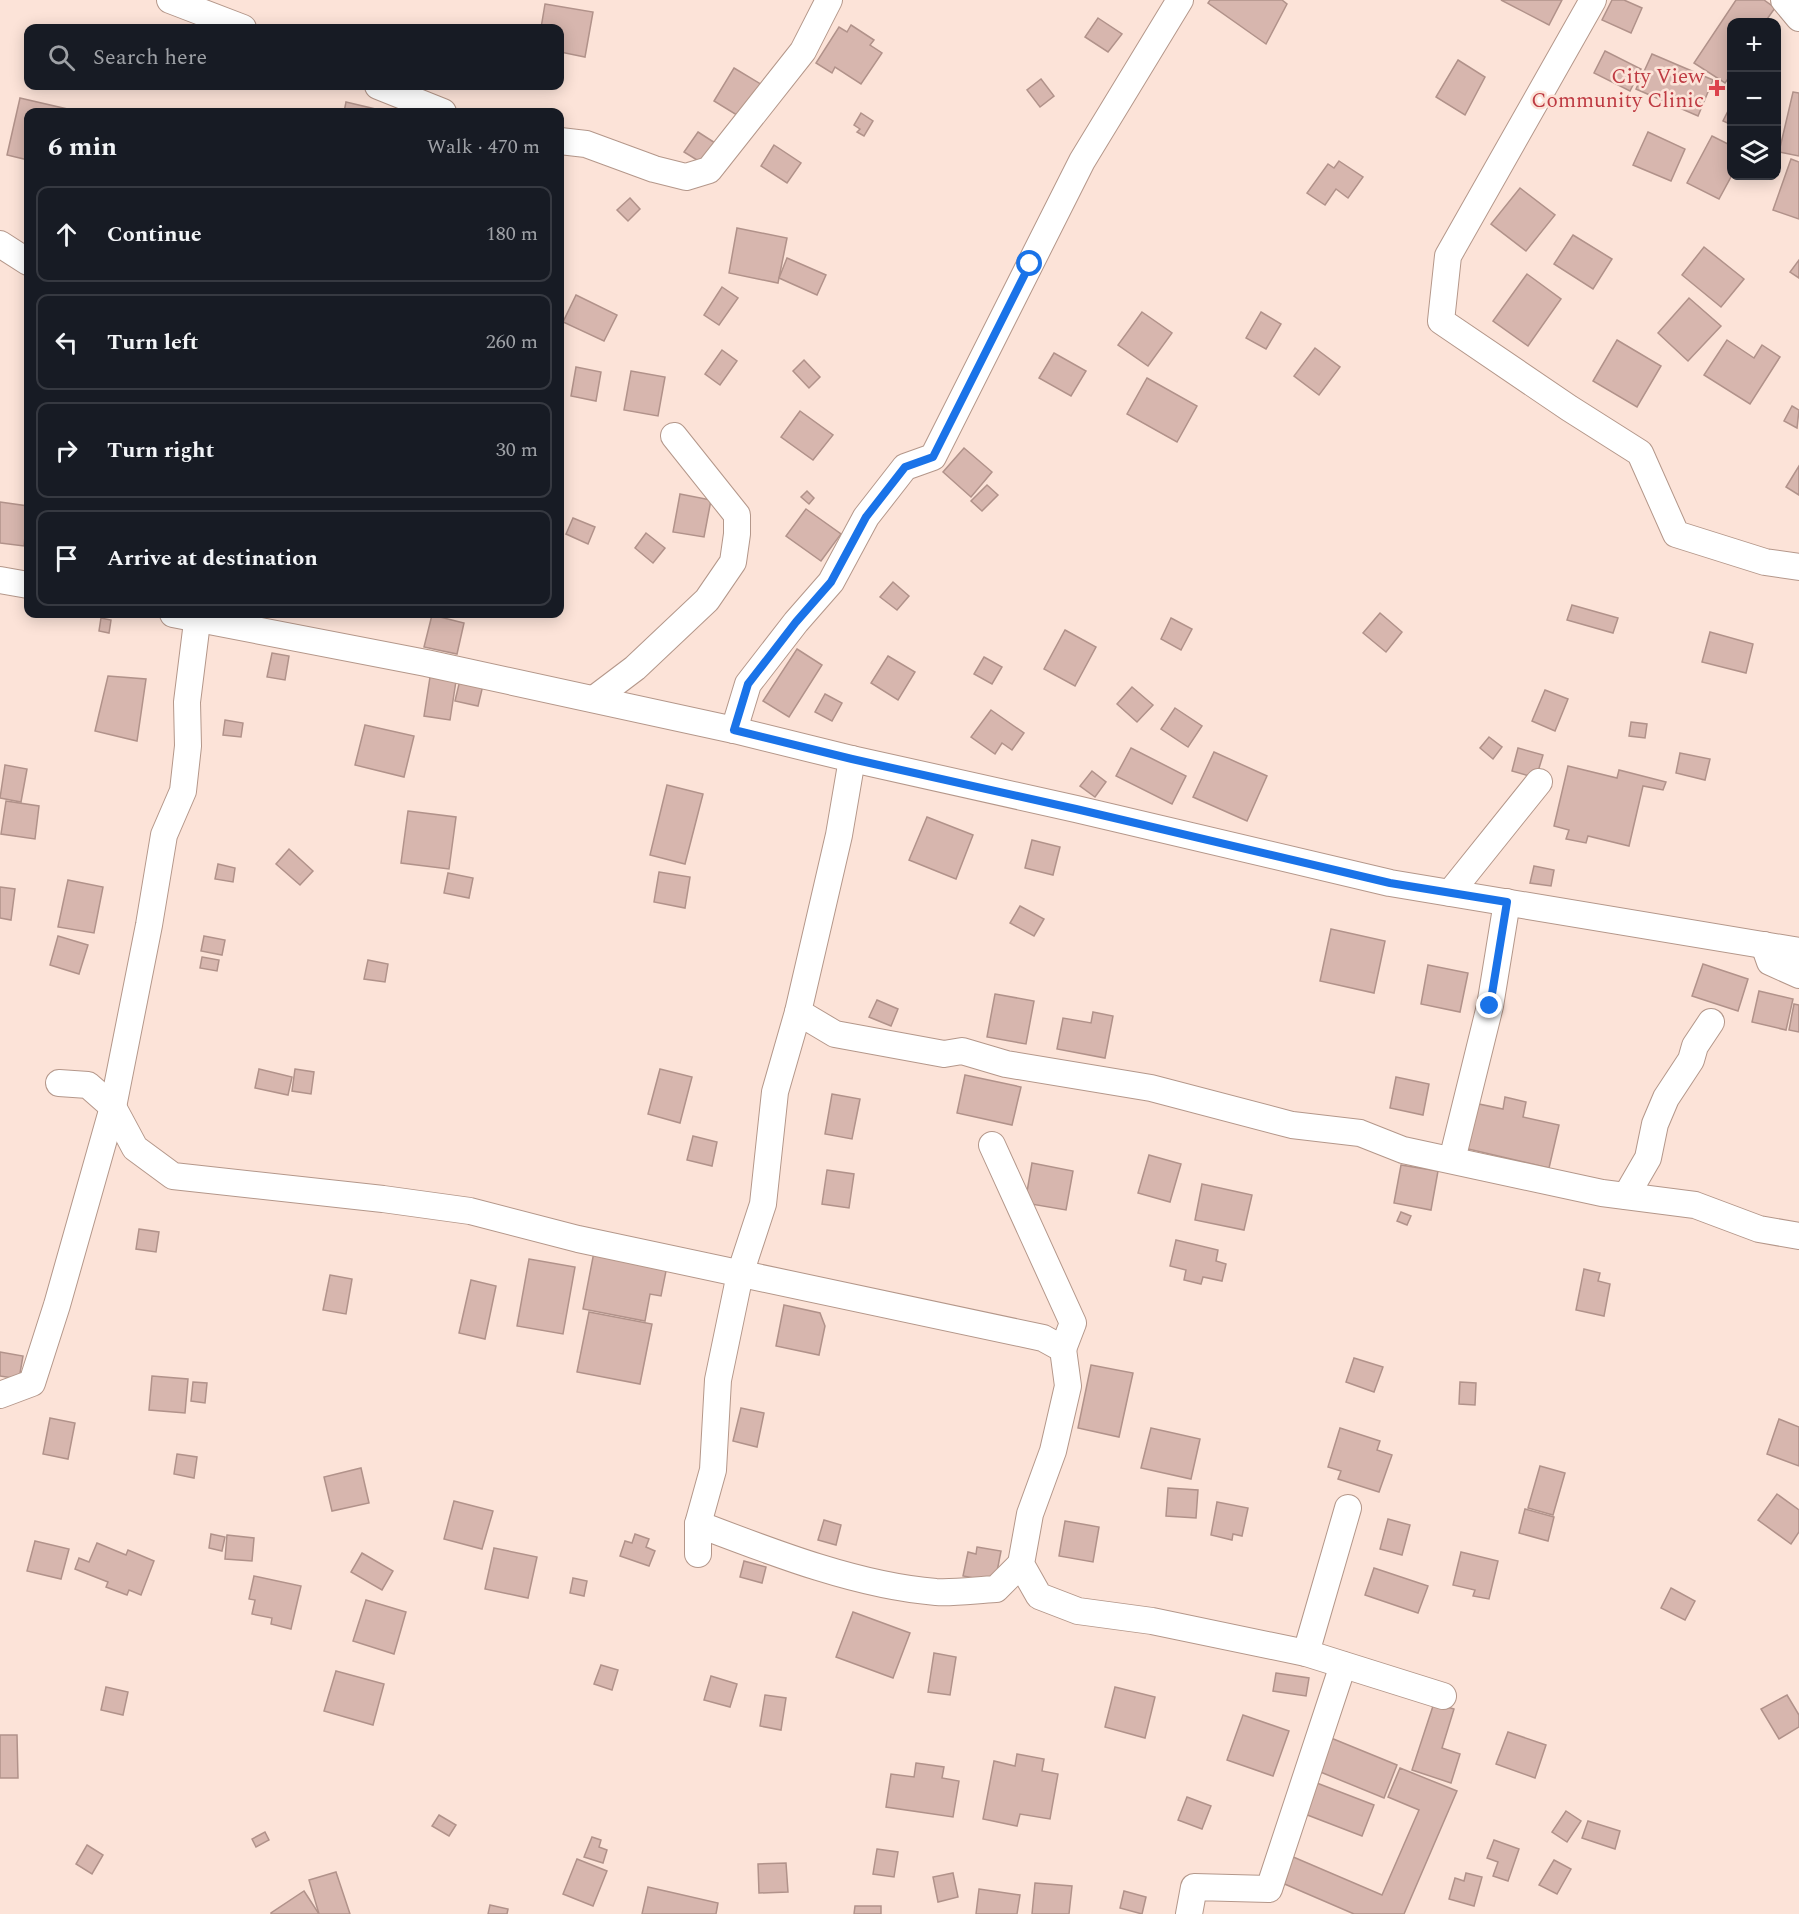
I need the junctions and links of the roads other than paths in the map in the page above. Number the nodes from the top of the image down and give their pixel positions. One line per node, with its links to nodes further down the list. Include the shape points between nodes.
1 (170, 0): 7 (street)
2 (829, 0): 10 (street, via 803,51 710,170 686,177 586,144)
3 (1180, 0): 20 (street, via 1082,160 933,457 905,467 866,517 831,582 748,684)
4 (1593, 0): 14 (street, via 1448,256 1441,321 1640,453 1676,534 1765,562)
5 (1784, 0): 6 (street)
6 (1799, 18)
7 (233, 24)
8 (388, 90): 9 (street)
9 (433, 108)
10 (564, 141)
11 (0, 244): 12 (street)
12 (24, 259)
13 (674, 436): 19 (street, via 737,515 733,562 707,600 634,668)
14 (1799, 567)
15 (0, 580): 16 (street)
16 (24, 584)
17 (198, 618): 31 (street, via 187,702 183,791 164,835)
18 (208, 618): 19 (street)
19 (594, 699): 20 (street)
20 (734, 730): 21 (street)
21 (852, 759): 23 (street, via 1390,883); 28 (street, via 839,835)
22 (1539, 782): 23 (street)
23 (1450, 893): 24 (street)
24 (1507, 902): 25 (street); 33 (street, via 1490,1006)
25 (1764, 945): 26 (street); 27 (street, via 1770,962)
26 (1799, 951)
27 (1799, 975)
28 (798, 1012): 33 (street, via 835,1034 944,1054 962,1051 1006,1064 1151,1088 1292,1125 1360,1133 1403,1150); 36 (street, via 775,1092 763,1204)
29 (1711, 1022): 34 (street, via 1666,1098 1654,1124 1648,1158)
30 (59, 1083): 31 (street, via 88,1085)
31 (113, 1107): 36 (street, via 135,1148 173,1176 470,1211); 38 (street, via 32,1383)
32 (992, 1144): 37 (street, via 1073,1323)
33 (1452, 1160): 34 (street)
34 (1626, 1196): 35 (street, via 1695,1205 1759,1228)
35 (1799, 1236)
36 (740, 1274): 37 (street, via 1043,1338); 40 (street, via 718,1380 713,1470)
37 (1063, 1349): 42 (street, via 1068,1386 1053,1451 1030,1514)
38 (0, 1395)
39 (1348, 1508): 43 (street)
40 (698, 1524): 41 (street); 42 (street, via 761,1549 889,1586 939,1592 996,1589)
41 (698, 1554)
42 (1021, 1564): 43 (street, via 1039,1596 1078,1611 1152,1621)
43 (1306, 1653): 44 (street)
44 (1343, 1665): 45 (street); 46 (street, via 1269,1889 1194,1887)
45 (1443, 1696)
46 (1189, 1914)

